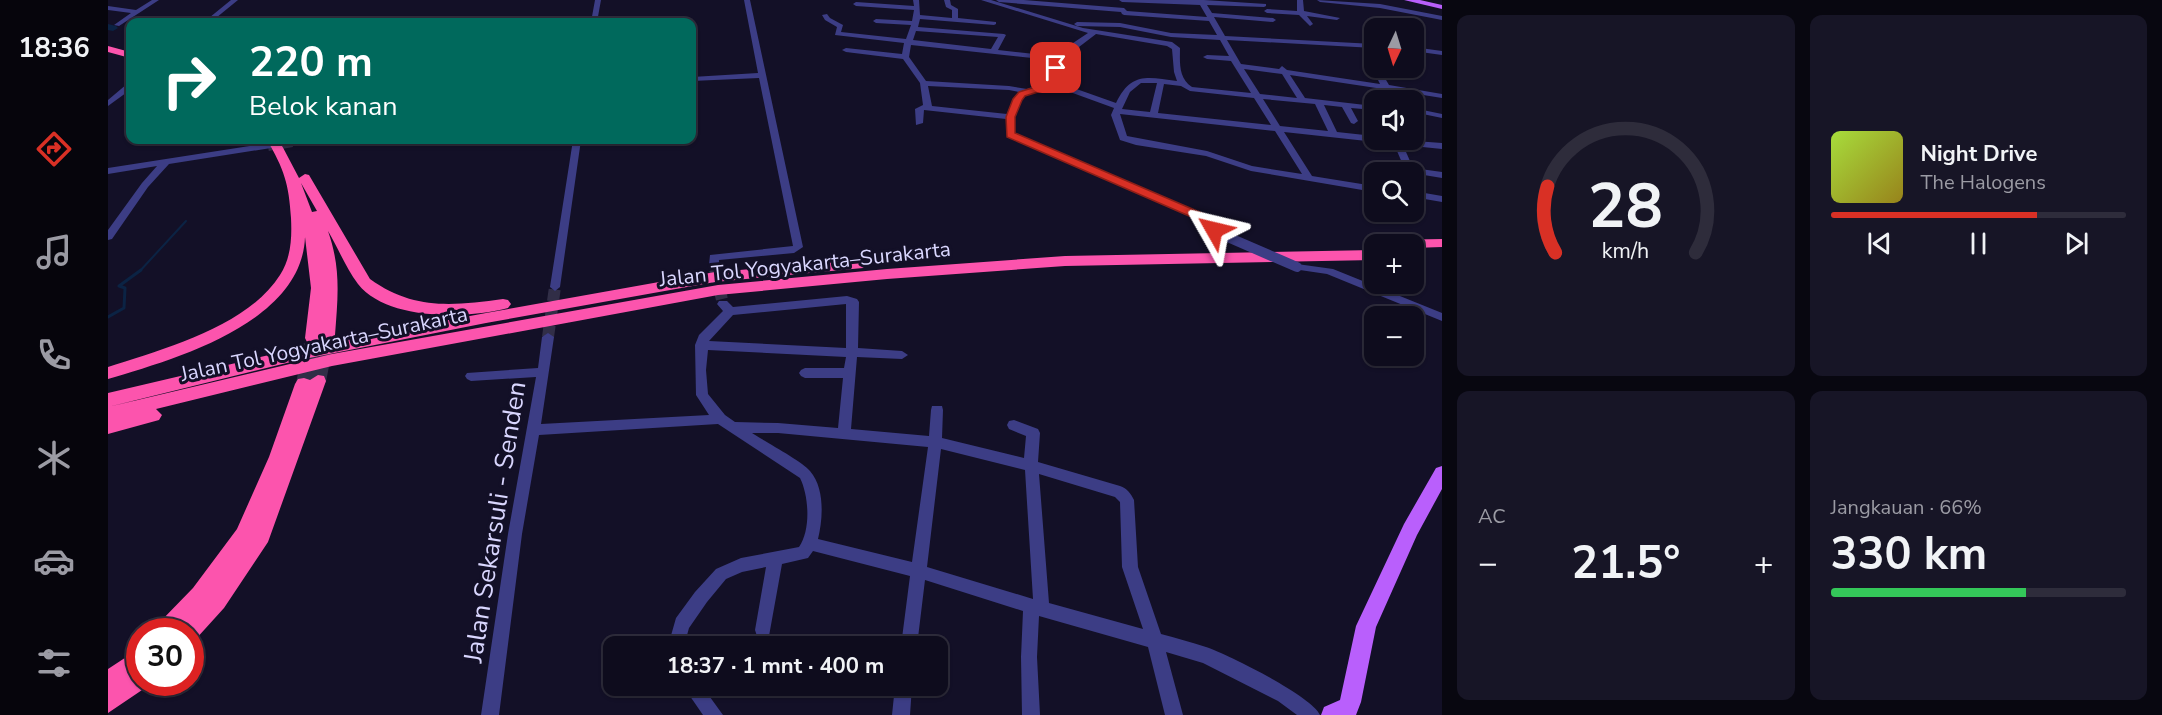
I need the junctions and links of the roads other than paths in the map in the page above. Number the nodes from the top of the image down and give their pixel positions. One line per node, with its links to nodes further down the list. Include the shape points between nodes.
1 (156, 0): 22 (street)
2 (235, 0): 29 (street)
3 (598, 0): 30 (street)
4 (747, 0): 62 (street)
5 (947, 0): 34 (street, via 948,6 955,9)
6 (984, 0): 26 (street)
7 (999, 0): 13 (street)
8 (1104, 0): 20 (street)
9 (1123, 0): 14 (street); 21 (street)
10 (1300, 0): 23 (street)
11 (1320, 0): 32 (street)
12 (1408, 0): 17 (main road)
13 (1033, 1): 15 (street); 26 (street)
14 (1202, 1): 16 (street); 27 (street)
15 (1065, 2): 20 (street); 38 (street)
16 (1264, 5): 23 (street); 35 (street)
17 (1442, 7)
18 (108, 8): 22 (street)
19 (857, 8): 25 (street)
20 (1106, 8): 21 (street)
21 (1124, 11): 27 (street); 41 (street)
22 (138, 12): 28 (street)
23 (1301, 13): 31 (street); 39 (street)
24 (825, 15): 47 (street, via 841,26 837,34)
25 (916, 15): 34 (street); 36 (street); 47 (street); 53 (street, via 1002,35)
26 (1039, 17): 38 (street)
27 (1210, 17): 35 (street); 45 (street)
28 (128, 18)
29 (212, 18)
30 (595, 18)
31 (1337, 18)
32 (1442, 18)
33 (126, 19): 40 (street)
34 (955, 20): 37 (street)
35 (1273, 20): 42 (street)
36 (876, 21)
37 (994, 23)
38 (1062, 24): 41 (street); 43 (street)
39 (1310, 24)
40 (117, 25)
41 (1126, 27): 45 (street, via 1171,35)
42 (1278, 27)
43 (1093, 33): 59 (street); 68 (street, via 1173,45)
44 (1282, 34): 46 (street)
45 (1222, 36): 46 (street); 60 (street)
46 (1287, 41): 50 (street)
47 (907, 42): 53 (street); 57 (street)
48 (108, 43): 49 (highway)
49 (126, 46)
50 (1364, 47)
51 (108, 49): 55 (highway)
52 (846, 50): 57 (street)
53 (994, 51): 59 (street)
54 (1424, 51): 56 (street)
55 (126, 54)
56 (1441, 54)
57 (905, 57): 67 (street)
58 (1207, 57): 60 (street)
59 (1065, 59): 65 (street)
60 (1236, 62): 61 (street); 74 (street)
61 (1283, 69): 69 (street); 75 (street)
62 (763, 75): 63 (street); 115 (street, via 798,247 714,257)
63 (696, 78)
64 (1381, 78): 69 (street)
65 (1045, 80): 72 (street); 81 (street)
66 (1161, 82): 68 (street); 81 (street, via 1135,81); 83 (street)
67 (924, 83): 72 (street); 80 (street)
68 (1182, 84): 74 (street, via 1190,89)
69 (1385, 86): 71 (street); 73 (street)
70 (126, 89): 77 (street)
71 (1387, 90)
72 (1029, 92): 85 (street, via 1017,99)
73 (1442, 96)
74 (1257, 97): 75 (street); 88 (street)
75 (1303, 101): 76 (street)
76 (1318, 102): 78 (street); 89 (street)
77 (108, 104)
78 (1345, 105): 79 (street); 86 (street)
79 (1364, 107)
80 (928, 108): 85 (street); 87 (street, via 919,109)
81 (1117, 109): 83 (street); 101 (street, via 1116,121 1126,140)
82 (1424, 112): 84 (street)
83 (1153, 115): 88 (street)
84 (1442, 116)
85 (1010, 117): 118 (street, bridge, via 1012,136 1200,216 1216,232 1297,267 1329,271)
86 (1354, 122)
87 (918, 123)
88 (1277, 128): 89 (street); 101 (street)
89 (1334, 134): 90 (street)
90 (1364, 138)
91 (265, 144): 97 (street)
92 (272, 144): 102 (highway)
93 (290, 144): 102 (highway)
94 (576, 144): 116 (street)
95 (1424, 144): 96 (street)
96 (1442, 146)
97 (167, 161): 98 (street); 106 (street)
98 (108, 171)
99 (1424, 174): 100 (street)
100 (1442, 175)
101 (1309, 178): 103 (street)
102 (300, 180): 115 (highway, via 364,282 392,302 409,307 441,310 494,306); 119 (highway, via 316,254); 125 (highway, via 294,264 285,281 266,301 214,334)
103 (1364, 187)
104 (1424, 196): 105 (street)
105 (1442, 199)
106 (108, 237)
107 (1424, 243): 108 (highway)
108 (1442, 243)
109 (1364, 245): 113 (highway, Jalan Tol Yogyakarta–Surakarta, via 1058,252)
110 (1424, 254): 111 (highway)
111 (1442, 254)
112 (1364, 255): 113 (highway, Jalan Tol Yogyakarta–Surakarta)
113 (938, 265): 114 (highway, Jalan Tol Yogyakarta–Surakarta)
114 (885, 268): 115 (highway, Jalan Tol Yogyakarta–Surakarta); 117 (highway, Jalan Tol Yogyakarta–Surakarta)
115 (715, 271): 129 (highway, Jalan Tol Yogyakarta–Surakarta, via 336,346)
116 (555, 287)
117 (597, 310): 131 (highway, Jalan Tol Yogyakarta–Surakarta, via 296,368); 134 (highway)
118 (1442, 317)
119 (320, 337)
120 (548, 337): 124 (street, Jalan Sekarsuli - Senden)
121 (701, 345): 122 (street); 122 (street, via 726,307 847,300 853,302); 132 (street, via 702,395)
122 (852, 352): 123 (street); 127 (street)
123 (902, 355)
124 (544, 372): 128 (street); 136 (street, Jalan Sekarsuli - Senden)
125 (108, 373)
126 (805, 373): 127 (street)
127 (850, 373): 137 (street)
128 (471, 376)
129 (108, 400)
130 (937, 410): 138 (street)
131 (108, 414)
132 (720, 419): 135 (street); 136 (street)
133 (1014, 425): 139 (street, via 1033,432)
134 (108, 427)
135 (733, 427): 137 (street); 141 (street, via 809,480 813,498)
136 (534, 430): 158 (street, Jalan Sekarsuli - Senden)
137 (844, 434): 138 (street)
138 (935, 442): 139 (street); 143 (street)
139 (1031, 465): 144 (street); 150 (street, via 1124,495 1130,567)
140 (1442, 473): 157 (main road, via 1410,530 1366,626 1352,698 1348,707)
141 (810, 544): 142 (street, via 803,553); 143 (street)
142 (776, 560): 147 (street); 148 (street, via 741,565 721,574 682,624)
143 (918, 571): 144 (street); 149 (street)
144 (1036, 607): 150 (street); 161 (street, via 1029,657)
145 (179, 618): 146 (highway, via 245,536 311,383 261,536)
146 (200, 618)
147 (763, 630)
148 (679, 636)
149 (910, 636)
150 (1155, 641): 162 (street); 163 (street, via 1206,655 1284,695)
151 (126, 670): 152 (highway)
152 (108, 683)
153 (126, 688): 156 (highway)
154 (700, 696): 159 (street)
155 (903, 696): 160 (street)
156 (108, 701)
157 (1336, 713)
158 (490, 715)
159 (714, 715)
160 (901, 715)
161 (1030, 715)
162 (1174, 715)
163 (1311, 715)

